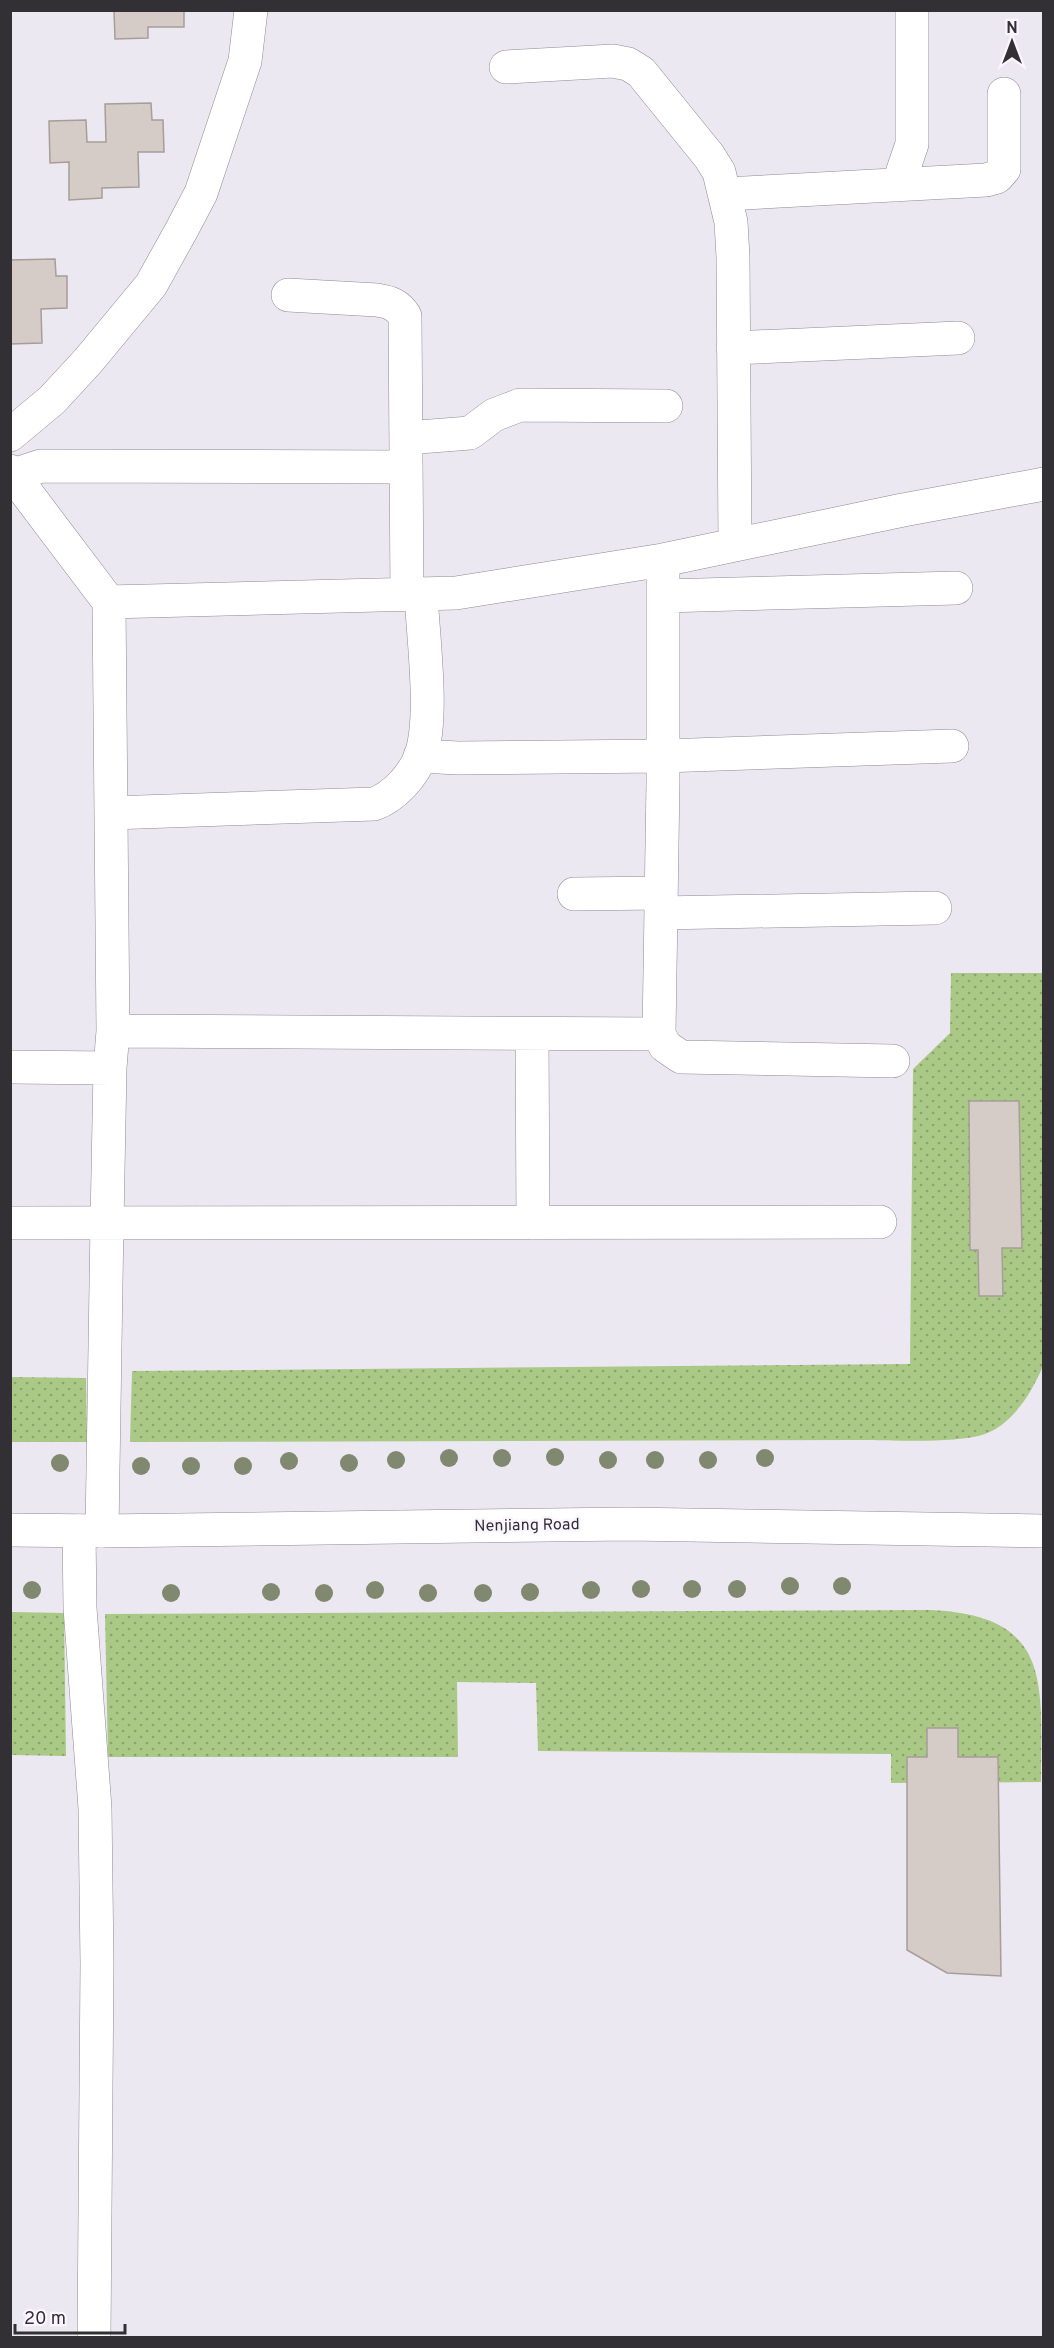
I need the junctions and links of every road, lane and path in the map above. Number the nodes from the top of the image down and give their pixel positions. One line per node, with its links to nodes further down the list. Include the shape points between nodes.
1 (251, 10): 11 (main road, via 245,60 201,193 182,231 151,285 88,361 52,400)
2 (912, 10): 5 (main road, via 912,144)
3 (506, 67): 6 (main road, via 613,61 628,64 641,72 709,156 719,172)
4 (1004, 94): 5 (main road, via 1004,169 997,177)
5 (898, 184): 6 (main road)
6 (725, 194): 9 (main road, via 732,234)
7 (288, 295): 12 (main road, via 377,300 400,308 406,323)
8 (958, 338): 9 (main road)
9 (733, 348): 15 (main road)
10 (666, 406): 12 (main road, via 520,405 494,414 470,433)
11 (10, 435)
12 (406, 452): 13 (main road, via 41,466); 18 (main road)
13 (12, 473): 20 (main road)
14 (1044, 484): 15 (main road)
15 (735, 545): 16 (main road)
16 (663, 560): 18 (main road, via 456,593); 19 (main road)
17 (956, 588): 19 (main road)
18 (414, 594): 20 (main road); 22 (main road, via 426,727)
19 (663, 596): 23 (main road)
20 (109, 602): 24 (main road)
21 (952, 746): 23 (main road)
22 (420, 756): 23 (main road); 24 (main road, via 396,792 374,804)
23 (663, 756): 26 (main road)
24 (111, 813): 28 (main road)
25 (574, 894): 26 (main road)
26 (661, 903): 27 (main road); 30 (main road)
27 (935, 908)
28 (113, 1030): 29 (main road); 33 (main road)
29 (532, 1034): 30 (main road); 37 (main road)
30 (659, 1034): 31 (main road, via 665,1046 681,1057)
31 (893, 1061)
32 (10, 1067): 33 (main road)
33 (110, 1068): 36 (main road)
34 (880, 1222): 37 (main road)
35 (10, 1223): 36 (main road)
36 (107, 1223): 37 (main road); 39 (main road)
37 (533, 1223)
38 (10, 1530): 39 (main road, Nenjiang Road)
39 (91, 1531): 40 (main road, Nenjiang Road, via 629,1524); 41 (main road, via 80,1608 95,1820)
40 (1044, 1531)
41 (94, 2337)

